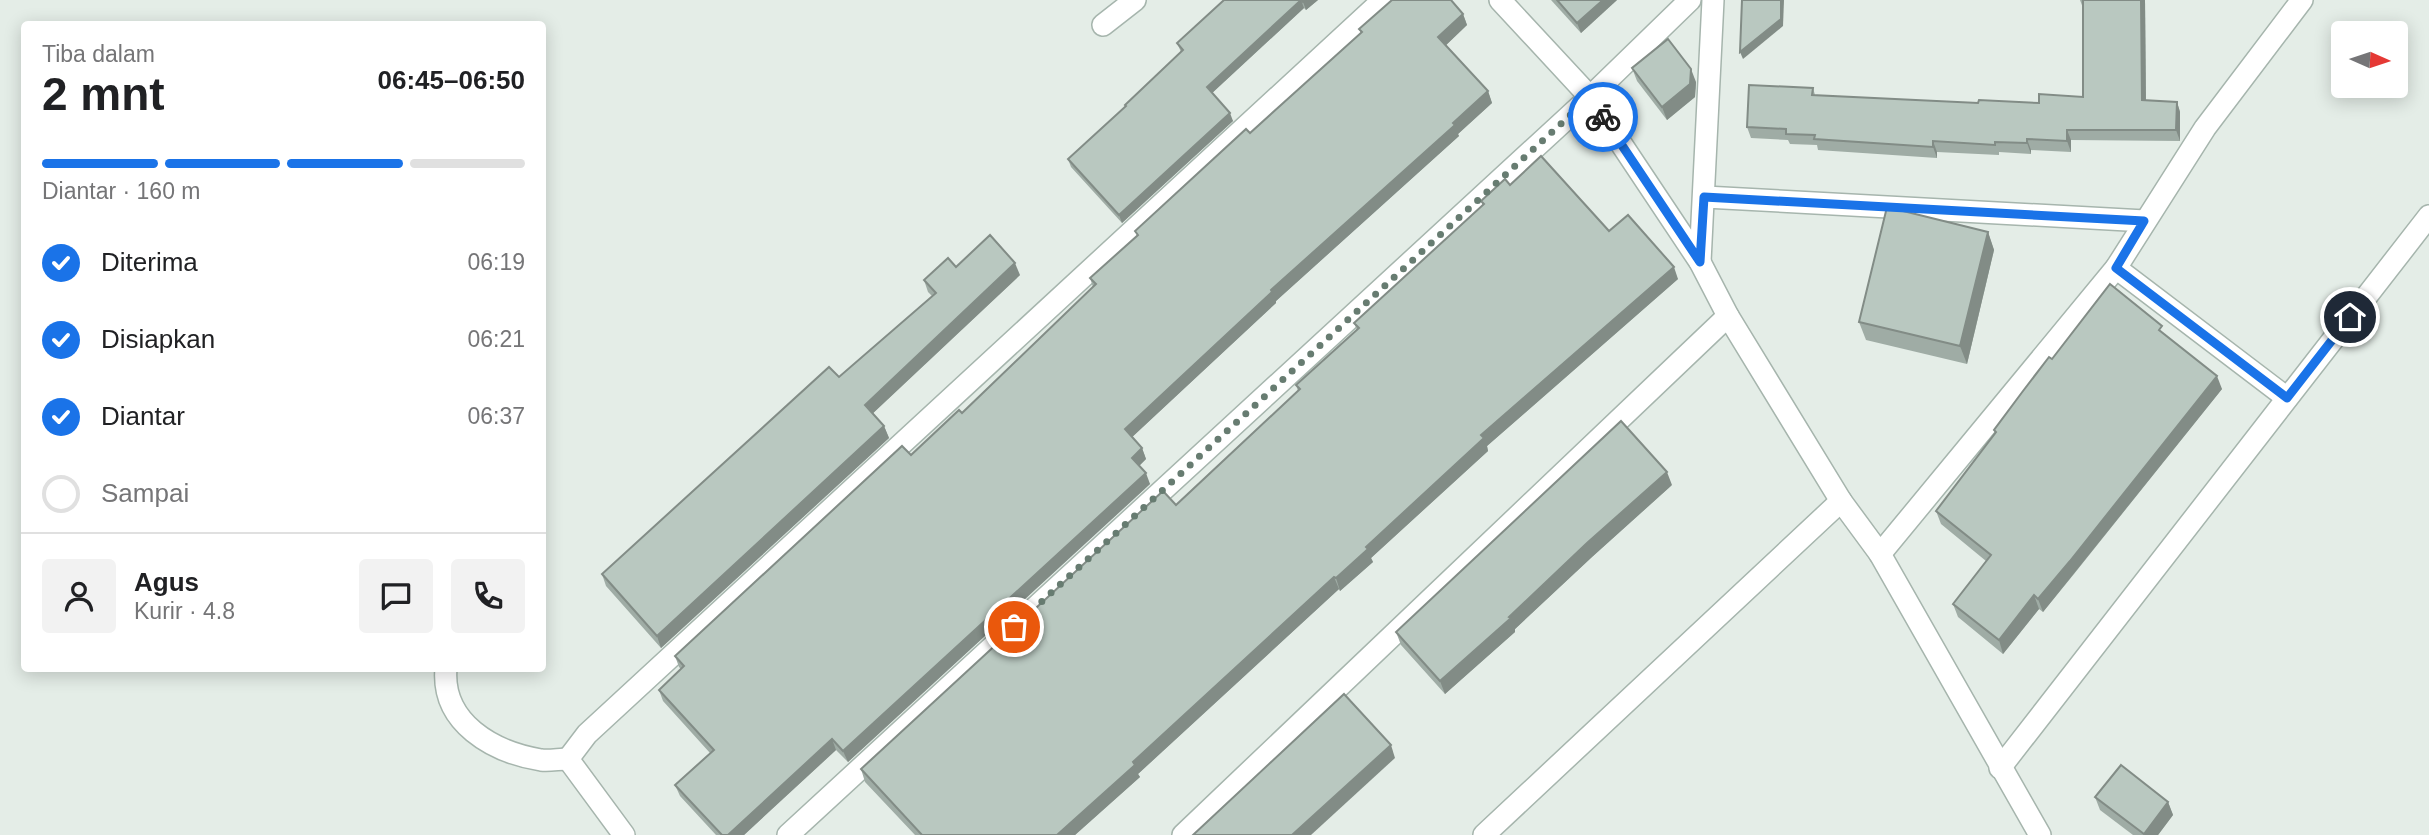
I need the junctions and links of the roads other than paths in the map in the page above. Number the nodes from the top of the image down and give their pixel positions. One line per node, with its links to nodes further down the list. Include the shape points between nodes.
1 (1135, 0): 7 (street)
2 (1383, 0): 19 (street, via 587,734)
3 (1500, 0): 8 (street)
4 (1690, 0): 8 (street)
5 (1713, 0): 9 (street)
6 (2302, 0): 11 (street, via 2205,128)
7 (1103, 25)
8 (1590, 97): 12 (street); 22 (street)
9 (1704, 197): 11 (street); 12 (street)
10 (2429, 216): 15 (street)
11 (2144, 221): 13 (street)
12 (1700, 262): 14 (street)
13 (2116, 268): 15 (street); 17 (street)
14 (1728, 316): 16 (street); 23 (street)
15 (2287, 398): 20 (street)
16 (1841, 502): 17 (street); 24 (street)
17 (1880, 554): 20 (street)
18 (446, 672): 19 (street, via 444,684 457,718 496,748 543,760)
19 (568, 759): 21 (street)
20 (2000, 768): 25 (street)
21 (624, 835)
22 (788, 835)
23 (1183, 835)
24 (1484, 835)
25 (2040, 835)

